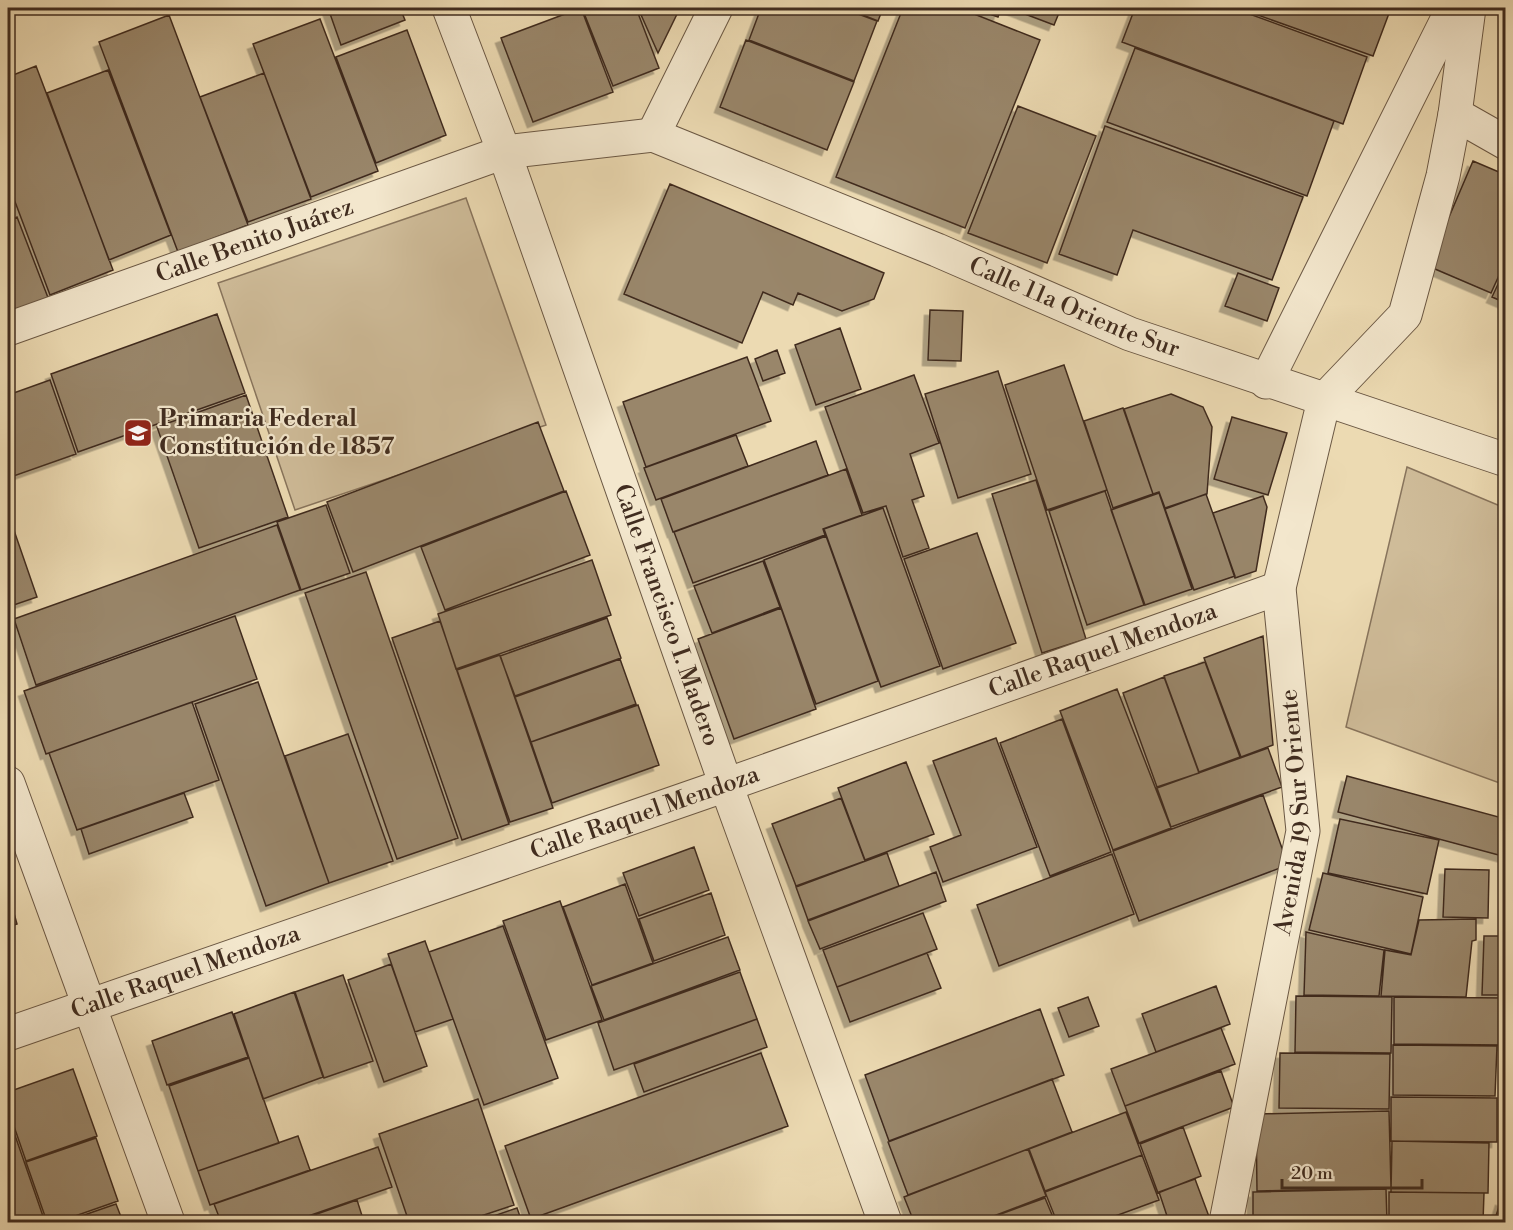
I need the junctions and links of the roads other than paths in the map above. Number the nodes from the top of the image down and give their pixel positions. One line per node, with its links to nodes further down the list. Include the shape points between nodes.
1 (449, 8): 8 (street, Calle Francisco I. Madero)
2 (716, 8): 6 (street)
3 (1453, 8): 10 (street)
4 (1469, 8): 5 (street)
5 (1455, 114): 7 (street); 11 (street, via 1443,176 1405,315)
6 (653, 135): 8 (street); 10 (street, Calle 11a Oriente Sur, via 937,250 1130,334)
7 (1506, 143)
8 (504, 152): 9 (street, Calle Benito Juárez); 15 (street, Calle Francisco I. Madero)
9 (8, 329)
10 (1266, 382): 11 (street, Calle 11a Oriente Sur)
11 (1324, 400): 12 (street, Calle 11a Oriente Sur); 13 (street, Avenida 19 Sur Oriente)
12 (1506, 460)
13 (1279, 588): 15 (street, Calle Raquel Mendoza); 20 (street, Avenida 19 Sur Oriente, via 1303,831)
14 (8, 783): 16 (street)
15 (726, 785): 16 (street, Calle Raquel Mendoza); 19 (street, Calle Francisco I. Madero)
16 (89, 1006): 17 (street, Calle Raquel Mendoza); 18 (street)
17 (8, 1034)
18 (168, 1222)
19 (885, 1222)
20 (1226, 1222)

